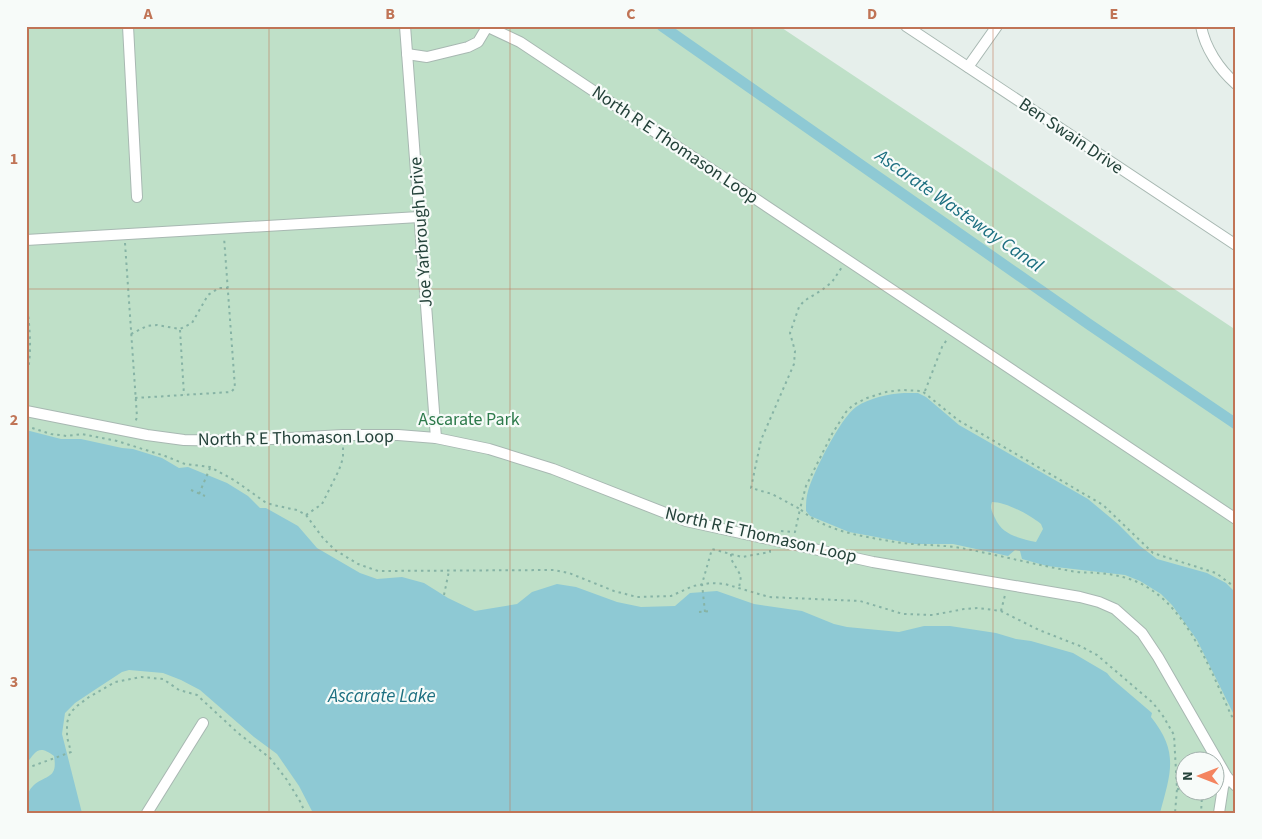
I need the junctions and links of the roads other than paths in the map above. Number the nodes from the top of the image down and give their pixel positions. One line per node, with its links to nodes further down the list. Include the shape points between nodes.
1 (128, 26): 10 (street)
2 (405, 26): 7 (street, Joe Yarbrough Drive)
3 (486, 26): 7 (street, via 478,42 468,47 427,57); 16 (street, North R E Thomason Loop, via 520,42)
4 (906, 26): 8 (street, Ben Swain Drive)
5 (998, 26): 8 (street)
6 (1201, 26): 9 (street, via 1220,66)
7 (408, 54): 11 (street, Joe Yarbrough Drive)
8 (968, 66): 13 (street, Ben Swain Drive)
9 (1236, 84)
10 (137, 197)
11 (420, 217): 12 (street); 15 (street, Joe Yarbrough Drive)
12 (26, 240)
13 (1236, 245)
14 (26, 411): 15 (street, North R E Thomason Loop, via 131,432 207,442 343,435)
15 (436, 438): 18 (street, North R E Thomason Loop, via 490,449 553,469 686,521 872,562 1099,602 1115,609 1142,633)
16 (1236, 519)
17 (203, 723): 20 (street)
18 (1227, 777): 19 (street, North R E Thomason Loop); 21 (street)
19 (1236, 786)
20 (147, 813)
21 (1219, 813)

